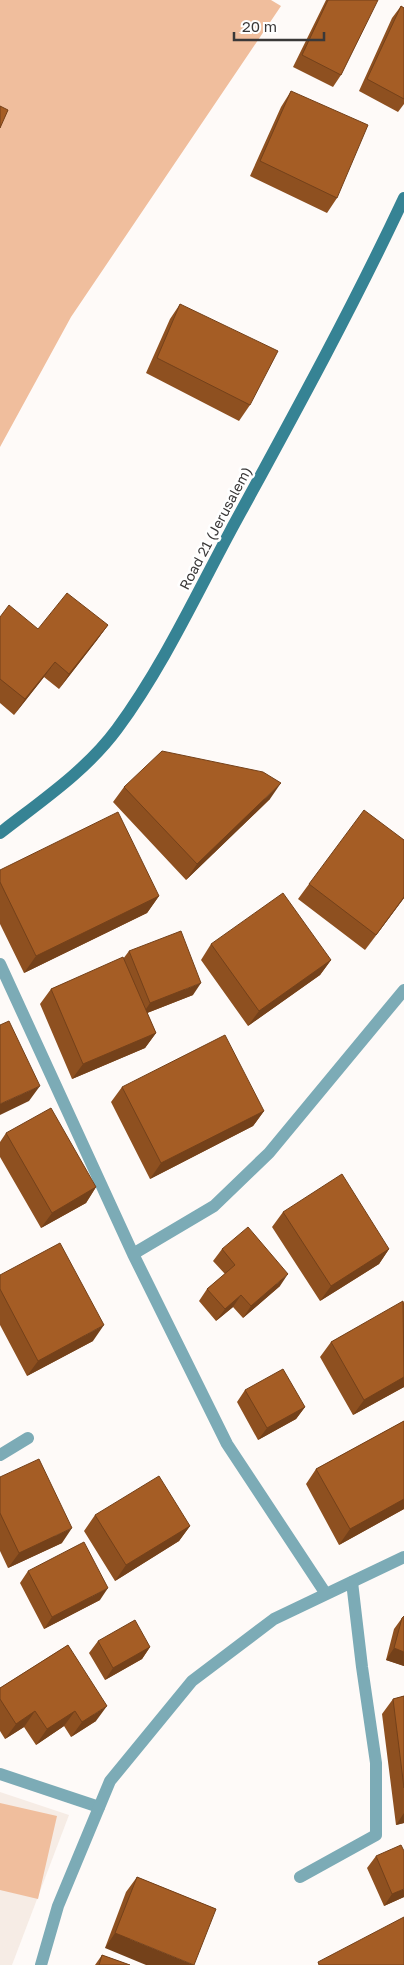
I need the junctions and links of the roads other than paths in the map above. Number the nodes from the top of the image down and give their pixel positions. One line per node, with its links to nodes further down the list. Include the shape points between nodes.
1 (404, 198): 2 (main road, Road 21 (Jerusalem), via 373,264 147,684 117,730 91,760)
2 (0, 833)
3 (0, 964): 5 (street)
4 (404, 990): 5 (street, via 269,1153 214,1206)
5 (133, 1254): 10 (street, via 227,1444)
6 (28, 1438): 7 (street)
7 (0, 1455)
8 (404, 1557): 9 (street)
9 (352, 1582): 10 (street); 13 (street, via 376,1763 376,1834)
10 (326, 1594): 12 (street, via 274,1619 192,1681 110,1781)
11 (0, 1774): 12 (street)
12 (99, 1806): 14 (street, via 58,1906)
13 (300, 1878)
14 (42, 1965)

